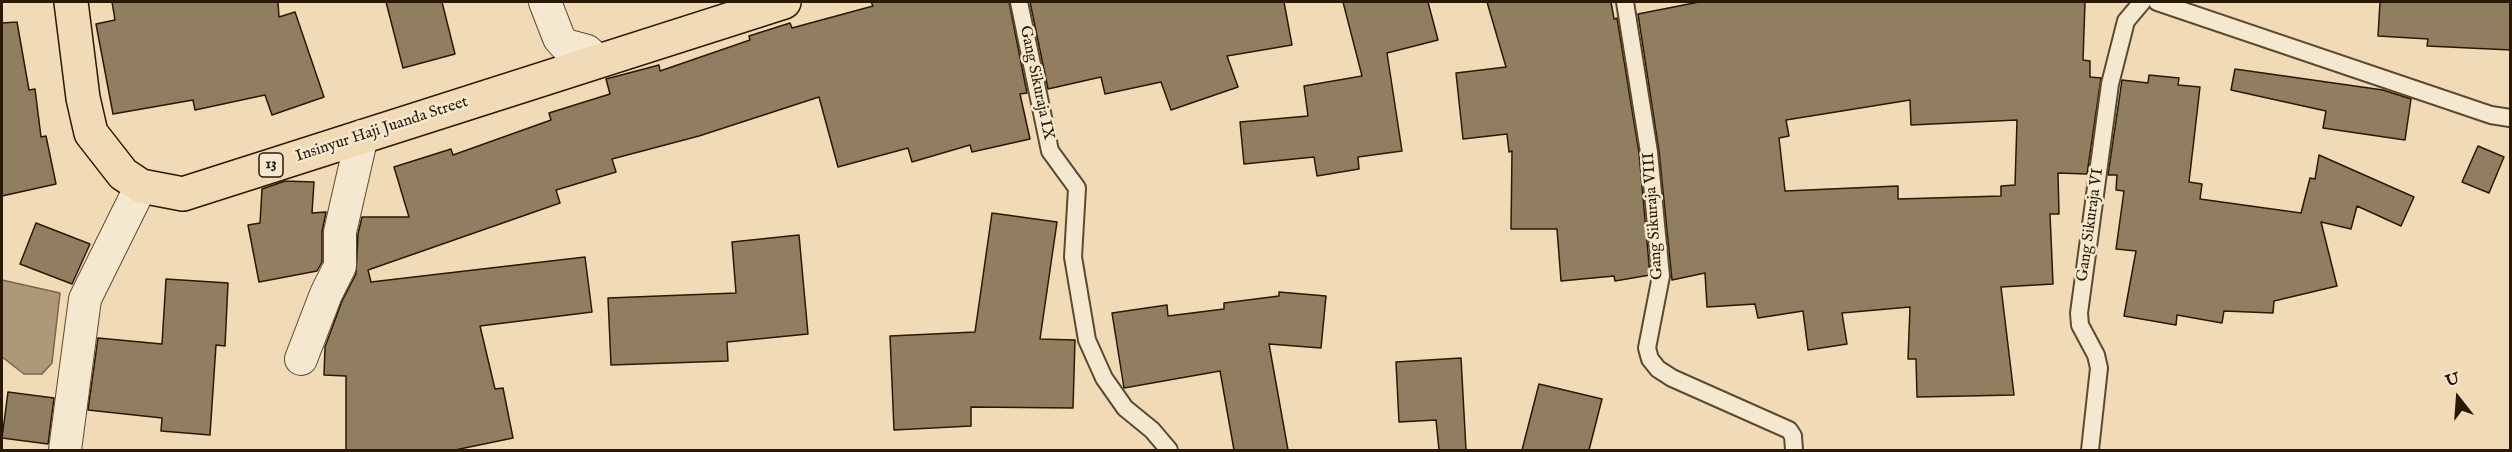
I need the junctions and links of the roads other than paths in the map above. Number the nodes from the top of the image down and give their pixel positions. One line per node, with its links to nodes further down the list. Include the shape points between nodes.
1 (71, 2): 11 (highway, Insinyur Haji Juanda Street / 13, via 83,99 92,133 123,174)
2 (545, 2): 8 (street, via 565,45 587,51)
3 (784, 2): 8 (highway, Insinyur Haji Juanda Street / 13)
4 (1019, 2): 14 (lane, Gang Sikuraja IX, via 1050,151 1077,188 1073,257 1087,339 1104,378 1125,408)
5 (1625, 2): 15 (lane, Gang Sikuraja VIII, via 1649,152 1661,276 1647,348 1650,359 1672,378 1789,430)
6 (2142, 2): 16 (lane, Gang Sikuraja VI, via 2126,21 2110,84 2079,314 2099,368)
7 (2157, 2): 9 (lane, via 2491,116)
8 (598, 61): 10 (highway, Insinyur Haji Juanda Street / 13)
9 (2511, 118)
10 (362, 136): 11 (highway, Insinyur Haji Juanda Street / 13, via 183,194); 12 (street, via 340,232 340,266)
11 (141, 186): 13 (street, via 85,299)
12 (301, 359)
13 (65, 450)
14 (1169, 450)
15 (1794, 450)
16 (2090, 450)

